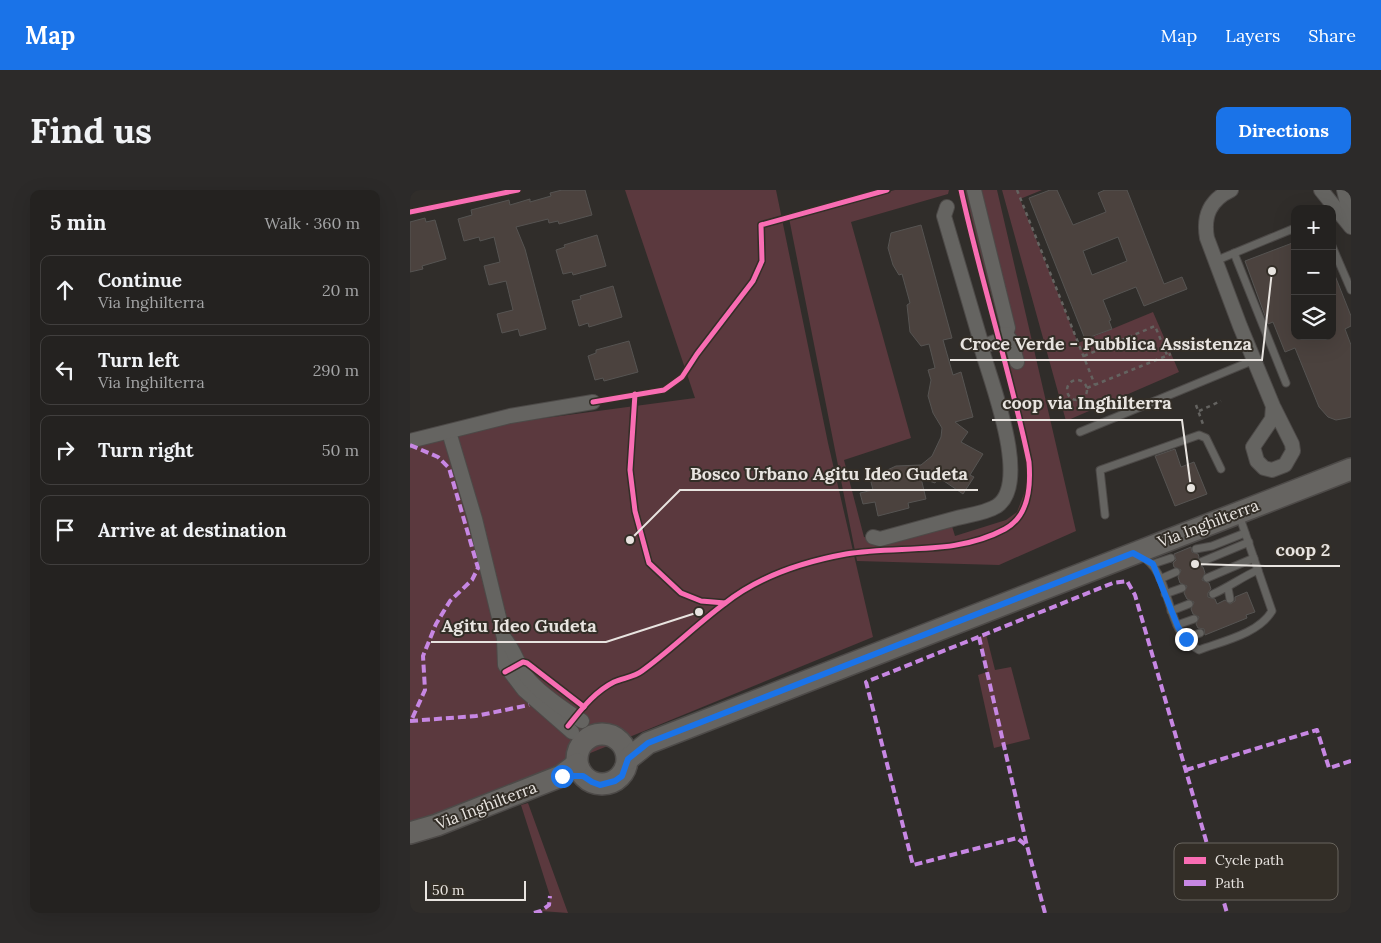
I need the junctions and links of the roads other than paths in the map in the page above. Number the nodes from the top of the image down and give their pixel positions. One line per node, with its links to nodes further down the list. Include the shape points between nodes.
1 (974, 190): 13 (street, via 1008,328)
2 (1231, 190): 11 (street, via 1216,200 1204,224)
3 (1321, 190): 7 (street)
4 (1344, 190): 6 (street)
5 (947, 207): 14 (street, via 944,216 978,337)
6 (1351, 221)
7 (1351, 226)
8 (1291, 230): 10 (lane)
9 (1334, 250): 12 (lane)
10 (1234, 253): 11 (lane); 17 (lane)
11 (1215, 261): 15 (street)
12 (1351, 290)
13 (1006, 334): 14 (street); 16 (street)
14 (984, 346): 28 (street, via 982,350 1008,444 1012,474 1008,493 997,505 976,513 880,539)
15 (1255, 360): 19 (street); 21 (lane)
16 (1017, 362)
17 (1286, 383)
18 (593, 402): 20 (street, via 510,416)
19 (1273, 406)
20 (449, 432): 22 (street); 52 (street, via 475,519 504,638 505,665)
21 (1080, 432)
22 (410, 441)
23 (1221, 469): 26 (lane, via 1206,438 1200,435 1100,470)
24 (1351, 469): 25 (main road, Via Inghilterra)
25 (1238, 512): 27 (lane); 31 (main road, Via Inghilterra)
26 (1105, 515)
27 (1245, 532): 29 (lane); 30 (lane)
28 (873, 537)
29 (1248, 542): 33 (lane); 34 (lane)
30 (1196, 549)
31 (1133, 553): 35 (lane); 51 (main road, Via Inghilterra)
32 (1171, 558): 35 (lane)
33 (1254, 558): 36 (lane); 38 (lane)
34 (1201, 562)
35 (1153, 564): 39 (lane)
36 (1258, 570): 41 (lane, via 1239,578); 50 (lane, via 1272,611 1265,622 1199,650)
37 (1176, 572): 39 (lane)
38 (1207, 578)
39 (1160, 579): 42 (lane)
40 (1182, 588): 42 (lane)
41 (1228, 588): 43 (lane); 44 (lane)
42 (1165, 594): 46 (lane)
43 (1213, 594)
44 (1230, 599)
45 (1189, 604): 46 (lane)
46 (1171, 611): 48 (lane)
47 (1194, 618): 48 (lane)
48 (1177, 625): 50 (lane)
49 (1200, 633): 50 (lane)
50 (1186, 639)
51 (625, 751): 52 (main road, Via Inghilterra, via 615,737 598,734 590,736); 52 (main road, via 622,776 608,784 592,782)
52 (576, 753): 53 (main road, Via Inghilterra, via 436,825)
53 (410, 833)

